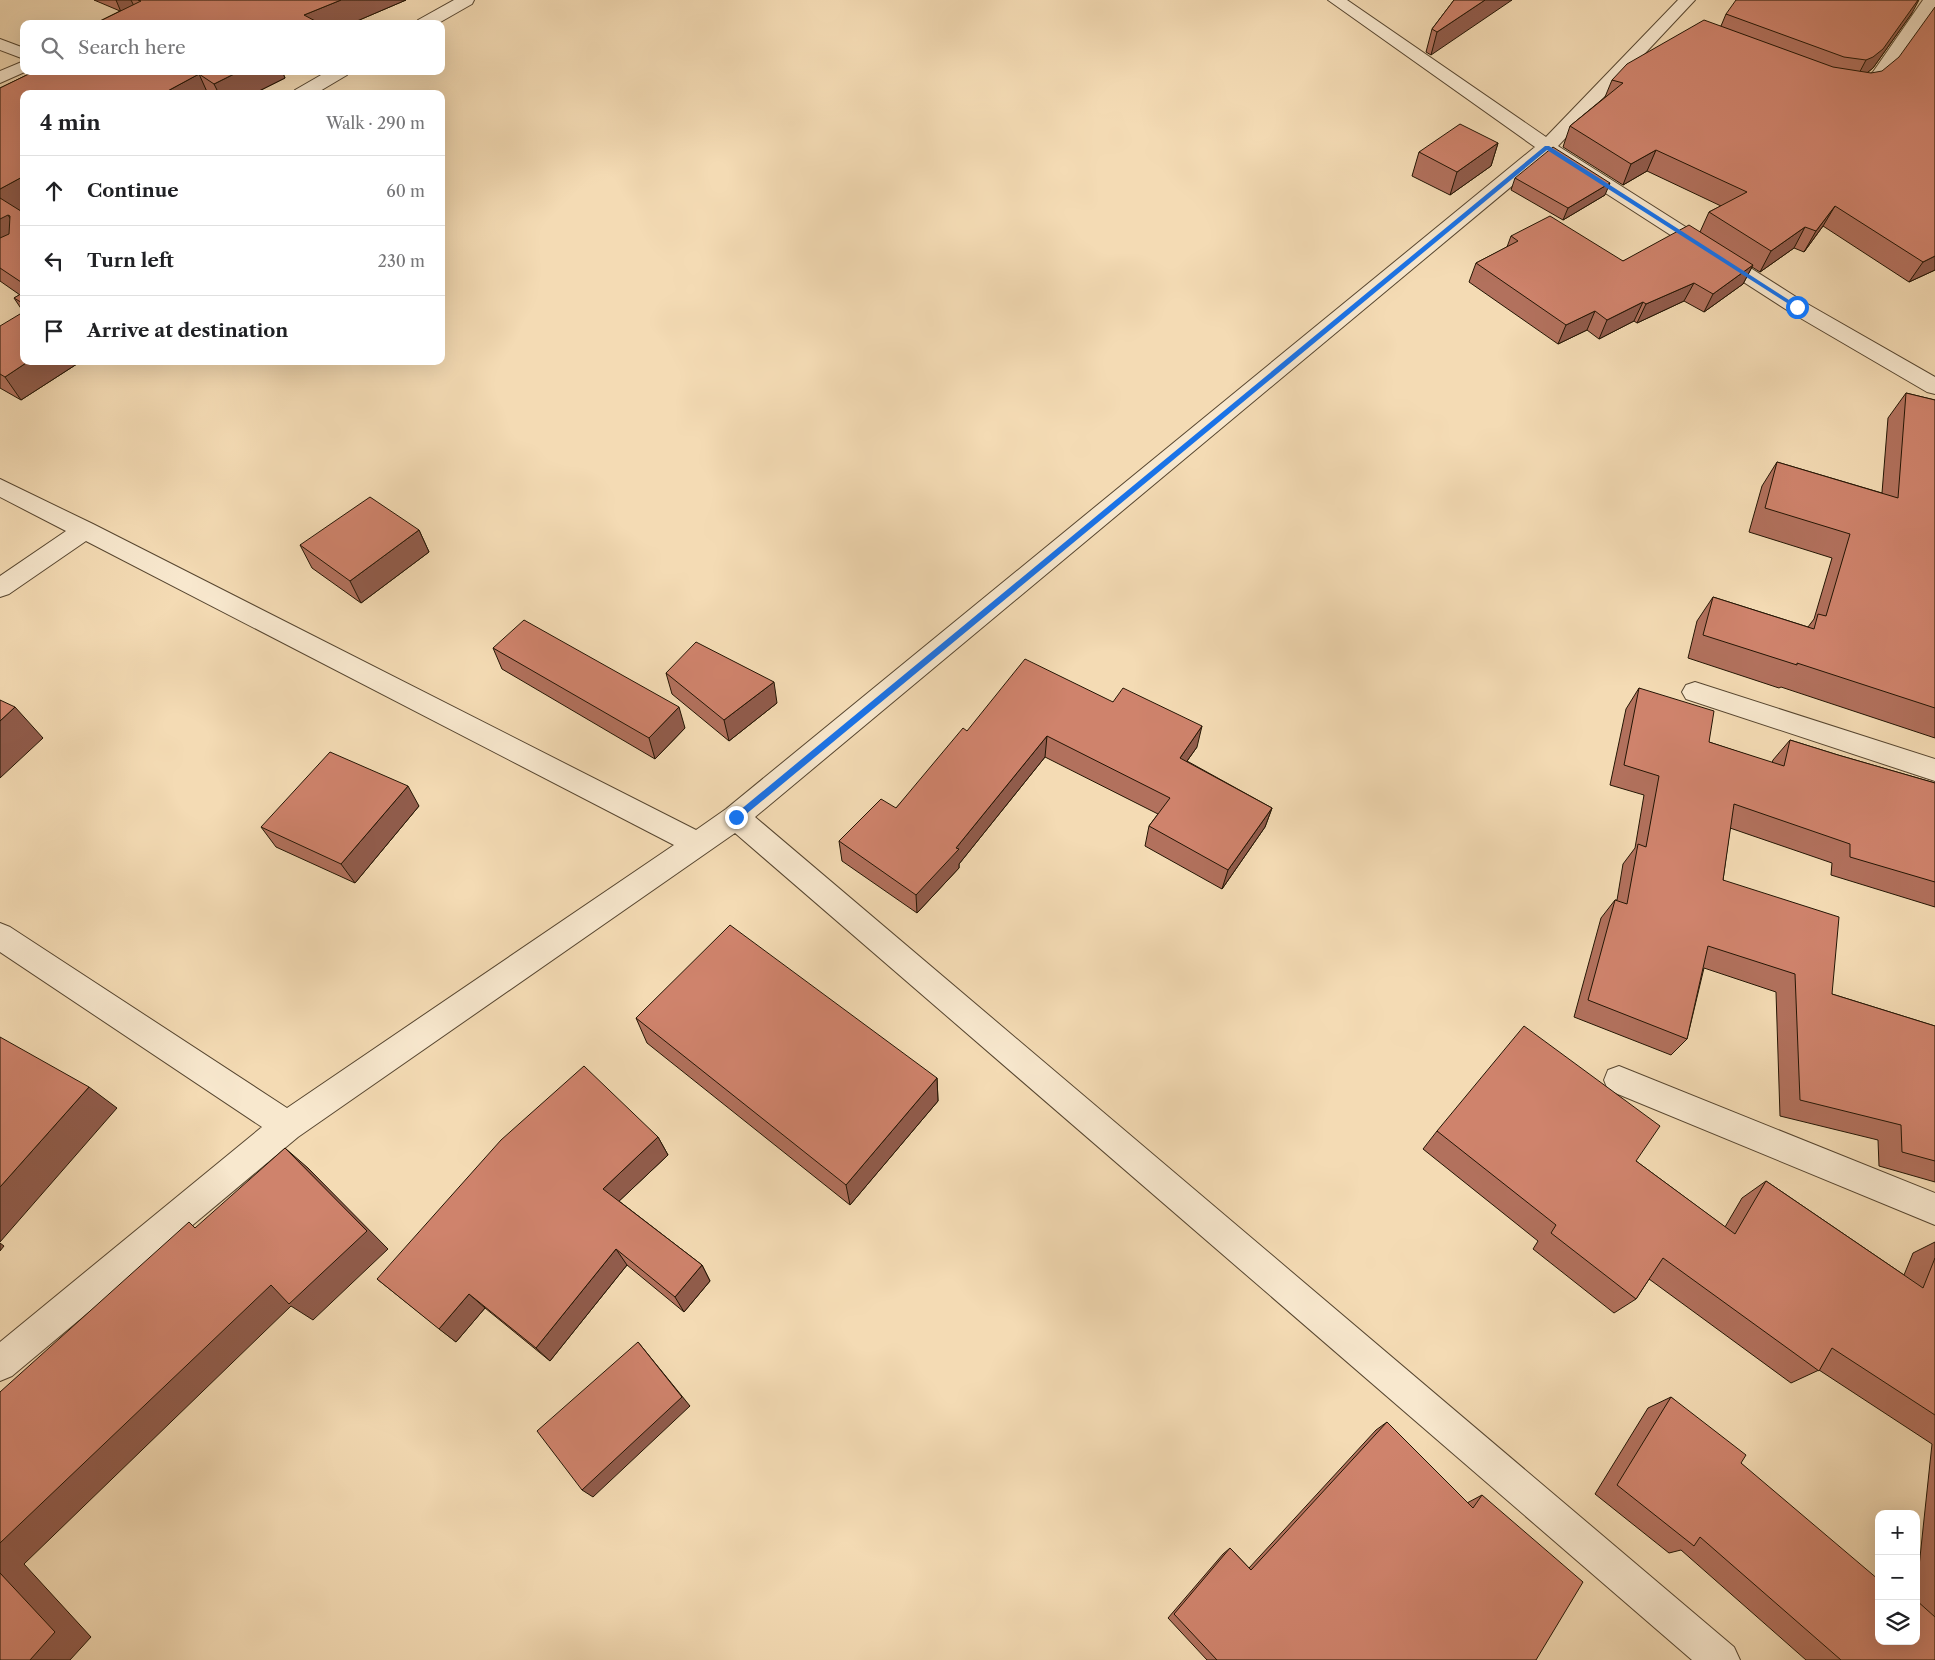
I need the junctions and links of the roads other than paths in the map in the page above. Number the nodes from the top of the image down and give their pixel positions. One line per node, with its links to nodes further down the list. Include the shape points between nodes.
1 (466, 0): 5 (street)
2 (1336, 0): 15 (street)
3 (1688, 0): 6 (street)
4 (1932, 0): 13 (street, via 1879,76 1865,86)
5 (431, 20)
6 (1666, 22): 7 (street); 15 (street)
7 (1684, 29)
8 (0, 44): 9 (street)
9 (20, 52)
10 (20, 68): 12 (street)
11 (334, 75): 14 (street)
12 (0, 78)
13 (1836, 84)
14 (308, 90)
15 (1547, 147): 16 (street, via 1797,307); 22 (street)
16 (1935, 387)
17 (0, 486): 18 (street)
18 (85, 530): 19 (street); 23 (street)
19 (0, 588)
20 (1695, 692): 21 (street)
21 (1935, 770)
22 (736, 817): 23 (street); 29 (street)
23 (698, 844): 26 (street)
24 (0, 936): 26 (street)
25 (1619, 1080): 27 (street)
26 (287, 1126): 28 (street)
27 (1935, 1209)
28 (0, 1364)
29 (1721, 1660)

